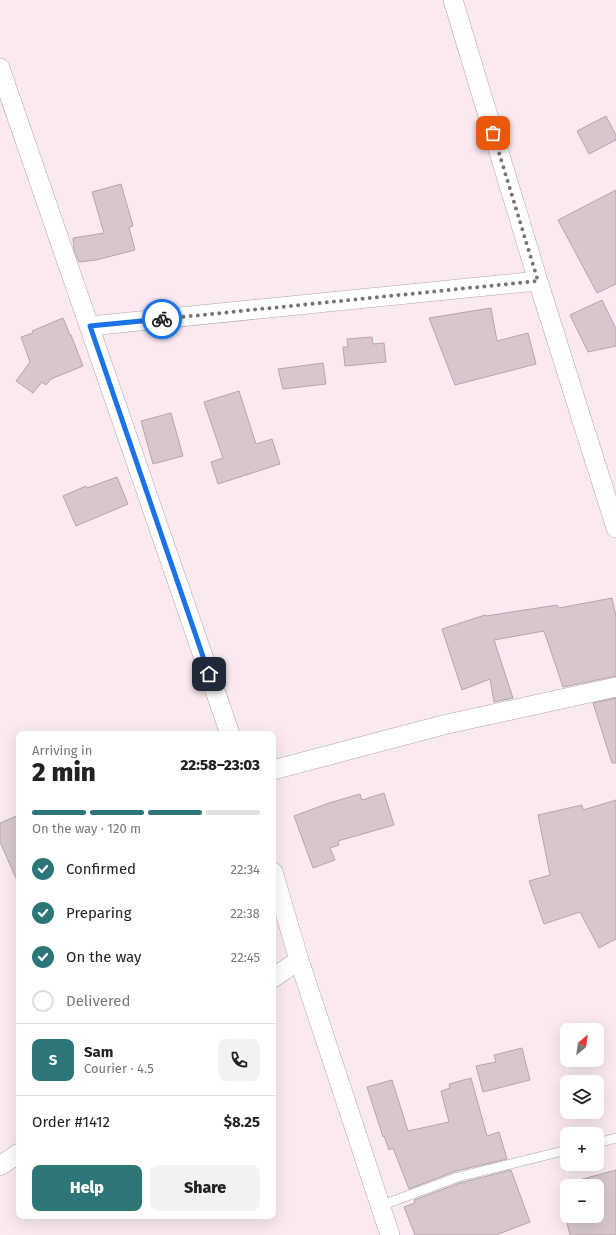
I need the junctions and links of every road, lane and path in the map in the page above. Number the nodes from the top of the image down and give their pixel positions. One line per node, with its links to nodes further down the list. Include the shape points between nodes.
1 (453, 0): 3 (street)
2 (0, 68): 4 (street)
3 (538, 281): 4 (street); 5 (street)
4 (90, 326): 7 (street)
5 (616, 528)
6 (616, 687): 8 (street, via 443,725)
7 (229, 731)
8 (276, 769)
9 (276, 882): 10 (street)
10 (299, 960): 11 (street); 17 (street)
11 (276, 976)
12 (616, 1138): 13 (lane)
13 (604, 1141)
14 (560, 1152): 17 (lane, via 458,1177)
15 (16, 1155): 16 (street)
16 (0, 1166)
17 (380, 1206): 18 (street)
18 (390, 1235)

